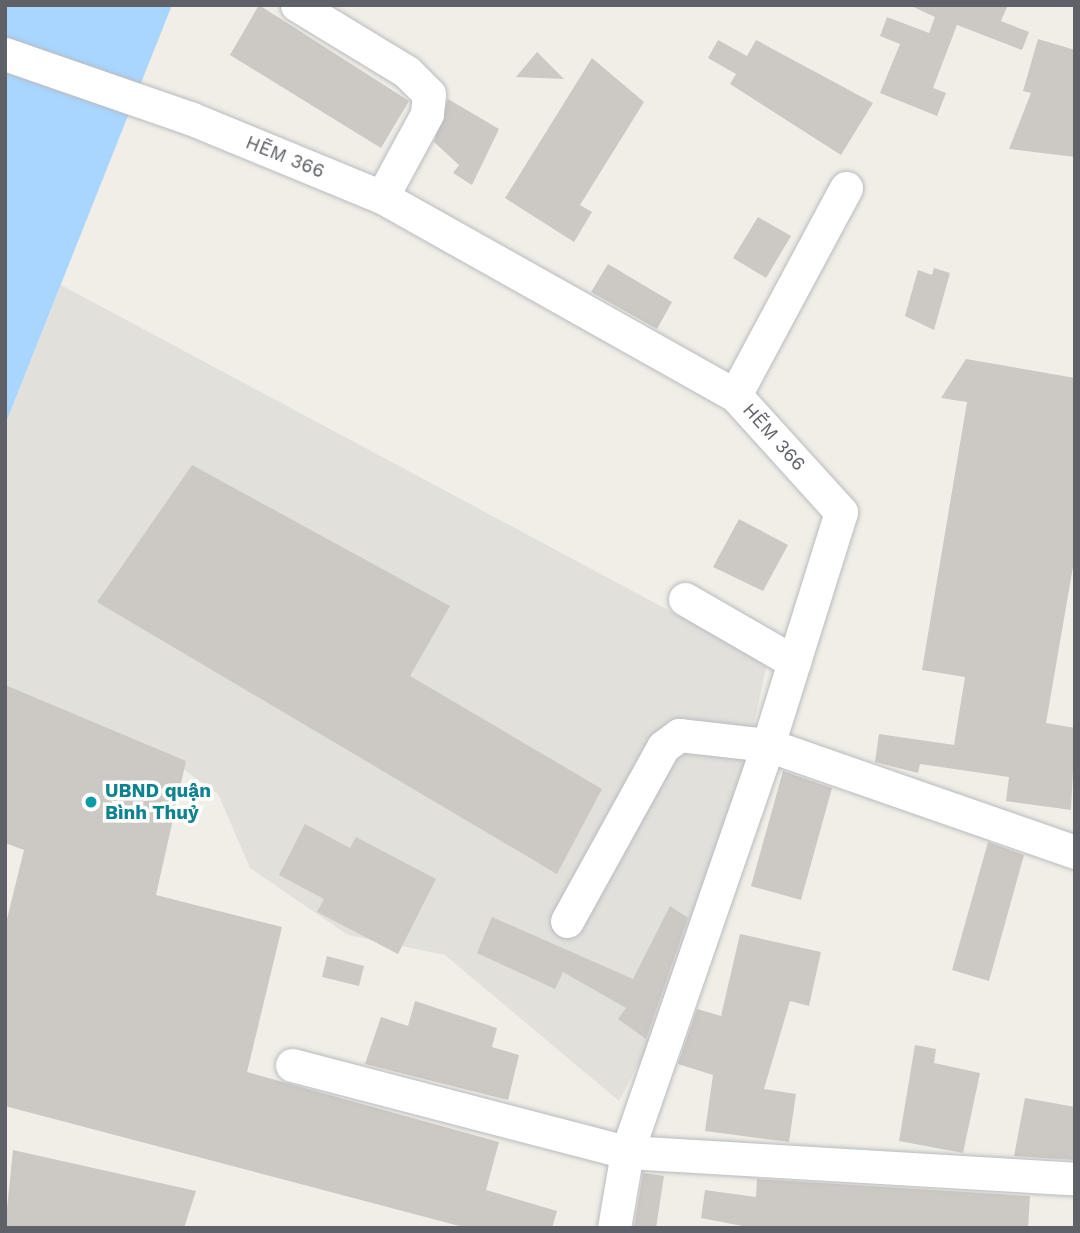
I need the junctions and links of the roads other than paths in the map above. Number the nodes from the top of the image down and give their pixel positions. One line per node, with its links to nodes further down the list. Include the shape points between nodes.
1 (298, 5): 4 (street, via 407,72 429,94 427,114)
2 (5, 54): 4 (street, HẼM 366, via 190,118)
3 (846, 188): 5 (street)
4 (382, 197): 5 (street, HẼM 366)
5 (736, 395): 7 (street, HẼM 366, via 841,512)
6 (685, 599): 7 (street)
7 (794, 662): 8 (street, HẼM 366)
8 (768, 745): 9 (street); 10 (street, via 679,735 663,747); 12 (street, HẼM 366)
9 (1075, 852)
10 (567, 922)
11 (292, 1065): 12 (street)
12 (627, 1152): 13 (street); 14 (street, HẼM 366)
13 (1075, 1178)
14 (614, 1228)

